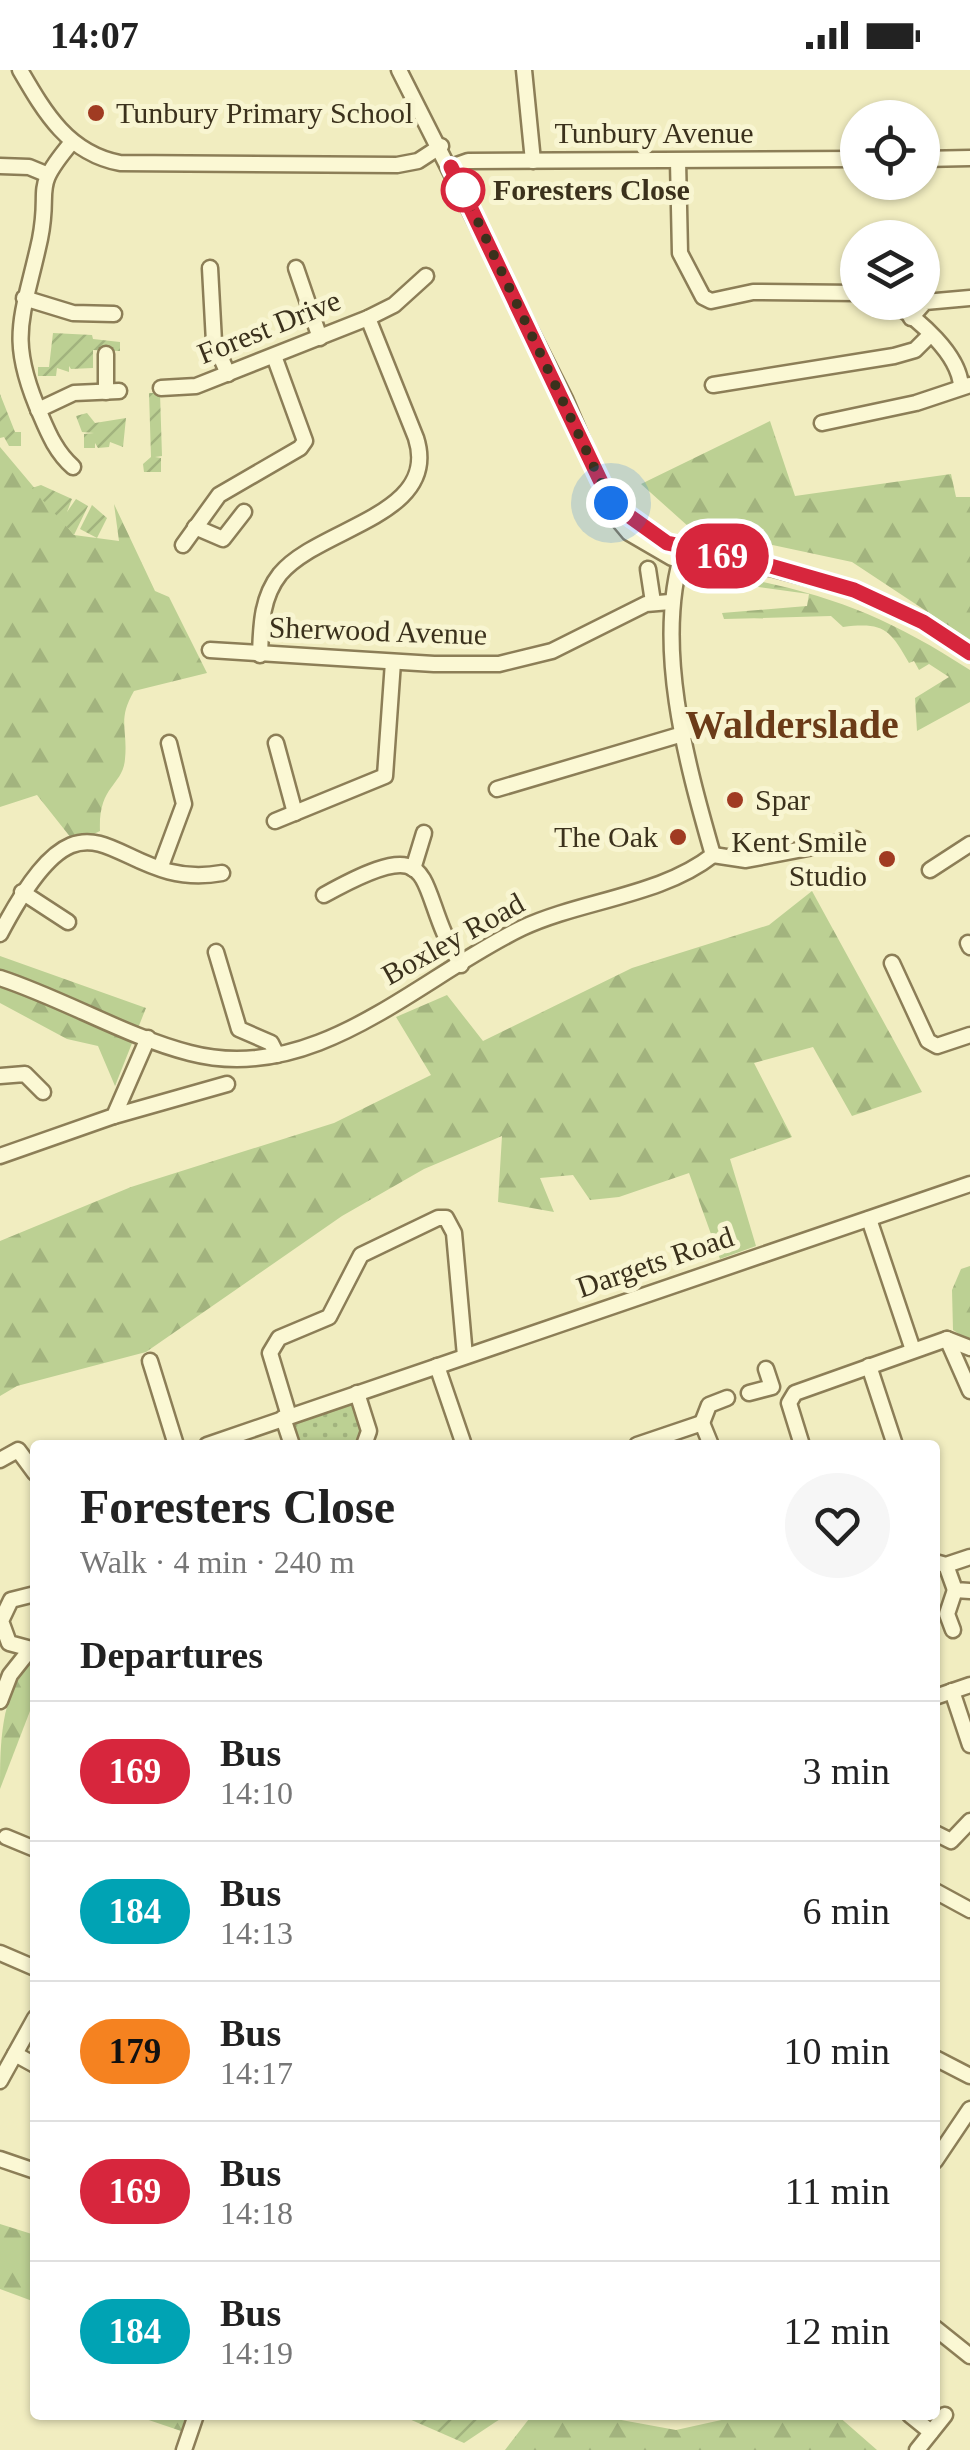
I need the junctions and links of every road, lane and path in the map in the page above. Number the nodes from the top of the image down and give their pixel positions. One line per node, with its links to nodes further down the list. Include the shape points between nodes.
1 (20, 70): 4 (street)
2 (399, 70): 5 (street)
3 (524, 70): 9 (street)
4 (72, 142): 5 (street, via 111,161 189,166 406,164); 13 (street)
5 (441, 146): 12 (street)
6 (970, 158): 7 (street)
7 (940, 159)
8 (840, 160): 10 (street, Tunbury Avenue)
9 (533, 161): 10 (street, Tunbury Avenue); 12 (street, Tunbury Avenue)
10 (678, 161): 17 (street, via 680,254 697,290 712,301 752,292)
11 (0, 166): 13 (street)
12 (451, 167): 40 (street, via 611,503)
13 (46, 174): 18 (street)
14 (210, 268): 30 (street, via 214,342)
15 (296, 268): 25 (street)
16 (426, 276): 22 (street, Forest Drive, via 394,306)
17 (840, 294)
18 (24, 298): 21 (street, via 86,315); 26 (street)
19 (970, 298): 20 (street)
20 (940, 301)
21 (114, 314)
22 (368, 318): 25 (street, Forest Drive); 46 (street, via 422,455 420,473 398,501 282,572 263,612)
23 (912, 320): 24 (street)
24 (929, 336): 31 (street, via 915,350 894,356); 32 (street, via 952,354)
25 (320, 338): 29 (street, Forest Drive)
26 (18, 348): 27 (street); 34 (street)
27 (0, 350)
28 (106, 354): 34 (street, via 113,391 74,393)
29 (274, 356): 30 (street, Forest Drive); 38 (street, via 305,441 220,495)
30 (228, 374): 33 (street, Forest Drive, via 196,386)
31 (713, 384)
32 (966, 385): 35 (street)
33 (162, 388)
34 (38, 410): 36 (street)
35 (822, 423)
36 (73, 468)
37 (244, 512): 38 (street, via 223,539)
38 (196, 526): 39 (street)
39 (183, 546)
40 (682, 554): 43 (street); 45 (street, via 854,590)
41 (648, 569): 42 (street)
42 (652, 602): 43 (street, Sherwood Avenue); 47 (street, Sherwood Avenue, via 524,660 476,666)
43 (670, 602): 48 (street)
44 (210, 650): 46 (street, Sherwood Avenue)
45 (970, 653)
46 (260, 656): 47 (street, Sherwood Avenue)
47 (393, 662): 52 (street, via 385,776)
48 (686, 733): 51 (street); 57 (street)
49 (169, 743): 58 (street, via 184,804)
50 (276, 743): 52 (street)
51 (497, 789)
52 (294, 813): 53 (street)
53 (275, 821)
54 (424, 833): 59 (street)
55 (855, 839): 57 (street, via 746,860)
56 (970, 844): 60 (street)
57 (713, 855): 68 (street, Boxley Road, via 671,878 537,921)
58 (161, 866): 61 (street, via 189,878); 62 (street, via 88,841 56,854)
59 (413, 869): 63 (street, via 391,864); 68 (street, via 430,888)
60 (930, 870)
61 (222, 873)
62 (22, 892): 64 (street); 65 (street)
63 (324, 895)
64 (68, 922)
65 (0, 934)
66 (216, 952): 72 (street, via 239,1028 271,1043)
67 (892, 964): 70 (street, via 928,1041 937,1046)
68 (461, 965): 72 (street, Boxley Road, via 328,1038)
69 (0, 978): 71 (street, Boxley Road)
70 (970, 1036)
71 (148, 1038): 72 (street, Boxley Road, via 223,1059); 76 (street)
72 (277, 1054)
73 (0, 1076): 75 (street, via 21,1073)
74 (228, 1084): 76 (street)
75 (43, 1092)
76 (114, 1116): 77 (street)
77 (0, 1156)
78 (970, 1184): 79 (street, Dargets Road)
79 (869, 1219): 82 (street); 83 (street, Dargets Road)
80 (947, 1339): 81 (street); 82 (street); 89 (street)
81 (970, 1348)
82 (913, 1350): 86 (street)
83 (465, 1356): 85 (street, Dargets Road); 94 (street, via 454,1233 446,1218 438,1218 361,1255 330,1317 279,1338 270,1353)
84 (150, 1360): 96 (street)
85 (437, 1366): 90 (street, Dargets Road); 100 (street)
86 (869, 1366): 92 (street); 104 (street)
87 (766, 1369): 88 (street)
88 (772, 1386): 91 (street); 92 (street)
89 (970, 1391)
90 (357, 1393): 94 (street, Dargets Road); 99 (street)
91 (749, 1393)
92 (790, 1396): 103 (street)
93 (728, 1398): 95 (street, via 709,1405)
94 (286, 1417): 97 (street, Dargets Road); 98 (street)
95 (702, 1423): 101 (street); 102 (street)
96 (174, 1440)
97 (221, 1440)
98 (291, 1440)
99 (366, 1440)
100 (462, 1440)
101 (660, 1440)
102 (709, 1440)
103 (801, 1440)
104 (893, 1440)
105 (0, 1460): 106 (street, via 18,1450)
106 (30, 1466)
107 (970, 1557): 108 (street)
108 (940, 1564): 109 (street)
109 (963, 1591): 113 (street, via 948,1614)
110 (30, 1592): 111 (street)
111 (5, 1600): 112 (street)
112 (0, 1621): 114 (street)
113 (954, 1630)
114 (10, 1643): 115 (street); 117 (street)
115 (30, 1650)
116 (30, 1653): 117 (street)
117 (10, 1675): 121 (street)
118 (970, 1685): 119 (street)
119 (952, 1691): 120 (street); 122 (street)
120 (940, 1695)
121 (0, 1700)
122 (970, 1744)
123 (970, 1821): 124 (street, via 955,1844)
124 (940, 1836)
125 (6, 1837): 126 (street)
126 (30, 1844)
127 (940, 1894): 128 (street)
128 (970, 1910)
129 (0, 1953): 130 (street)
130 (30, 1966)
131 (30, 2027): 132 (street)
132 (15, 2054): 134 (street); 135 (street)
133 (940, 2061): 136 (street)
134 (30, 2062)
135 (2, 2073)
136 (970, 2076)
137 (970, 2109): 138 (street)
138 (940, 2153)
139 (0, 2159): 140 (street)
140 (30, 2169)
141 (940, 2332): 142 (street)
142 (970, 2355)
143 (945, 2415): 146 (street)
144 (194, 2420): 147 (street)
145 (916, 2420): 146 (street)
146 (931, 2432): 148 (street)
147 (184, 2450)
148 (917, 2450)

